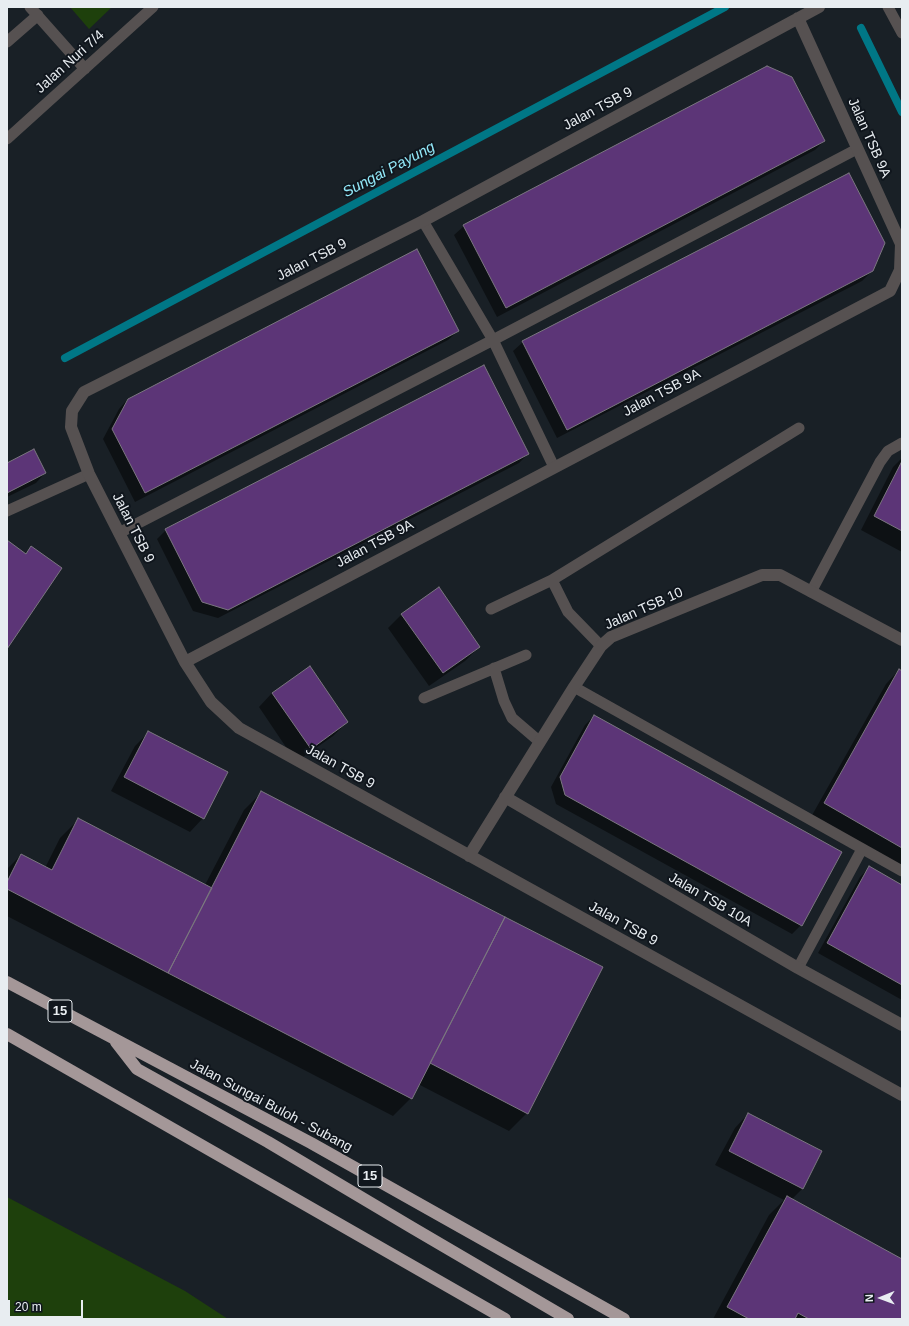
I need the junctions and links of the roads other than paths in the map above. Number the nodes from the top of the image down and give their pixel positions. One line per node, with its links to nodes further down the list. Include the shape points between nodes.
1 (153, 7): 8 (lane, Jalan Nuri 7/4)
2 (819, 7): 5 (street, Jalan TSB 9)
3 (888, 7): 6 (lane)
4 (34, 11): 7 (lane); 8 (lane)
5 (798, 18): 10 (street, Jalan TSB 9A); 11 (street, Jalan TSB 9)
6 (902, 33)
7 (7, 42)
8 (85, 69): 9 (lane, Jalan Nuri 7/4)
9 (7, 139)
10 (857, 149): 12 (street, Jalan TSB 9A, via 901,244); 13 (lane)
11 (423, 221): 13 (lane); 17 (street, Jalan TSB 9, via 84,392 72,411 71,427)
12 (901, 270): 16 (street, Jalan TSB 9A, via 890,291)
13 (493, 340): 16 (lane); 19 (lane)
14 (799, 428): 20 (lane)
15 (902, 442): 21 (lane, via 888,451 880,462)
16 (554, 467): 26 (street, Jalan TSB 9A)
17 (89, 474): 18 (lane); 19 (street, Jalan TSB 9)
18 (7, 511)
19 (119, 533): 26 (street, Jalan TSB 9)
20 (552, 580): 22 (lane); 24 (lane, via 568,612)
21 (811, 592): 23 (street, Jalan TSB 10); 24 (street, Jalan TSB 10, via 780,575 762,575 611,637)
22 (491, 609)
23 (902, 640)
24 (601, 646): 28 (street, Jalan TSB 10)
25 (526, 655): 27 (lane)
26 (185, 662): 33 (street, Jalan TSB 9, via 211,702 239,728)
27 (494, 668): 29 (lane); 30 (lane, via 512,718)
28 (574, 687): 30 (street, Jalan TSB 10); 32 (lane)
29 (424, 698)
30 (540, 742): 31 (street, Jalan TSB 10)
31 (506, 797): 33 (street, Jalan TSB 10); 35 (street, Jalan TSB 10A)
32 (862, 849): 34 (lane); 35 (lane)
33 (469, 856): 40 (street, Jalan TSB 9)
34 (902, 871)
35 (798, 968): 37 (street, Jalan TSB 10A)
36 (7, 982): 39 (highway, Jalan Sungai Buloh - Subang / 15)
37 (902, 1025)
38 (7, 1034): 41 (highway)
39 (114, 1039): 42 (highway, via 136,1069 268,1142); 43 (highway, Jalan Sungai Buloh - Subang / 15, via 311,1142)
40 (902, 1095)
41 (505, 1319)
42 (568, 1319)
43 (624, 1319)

